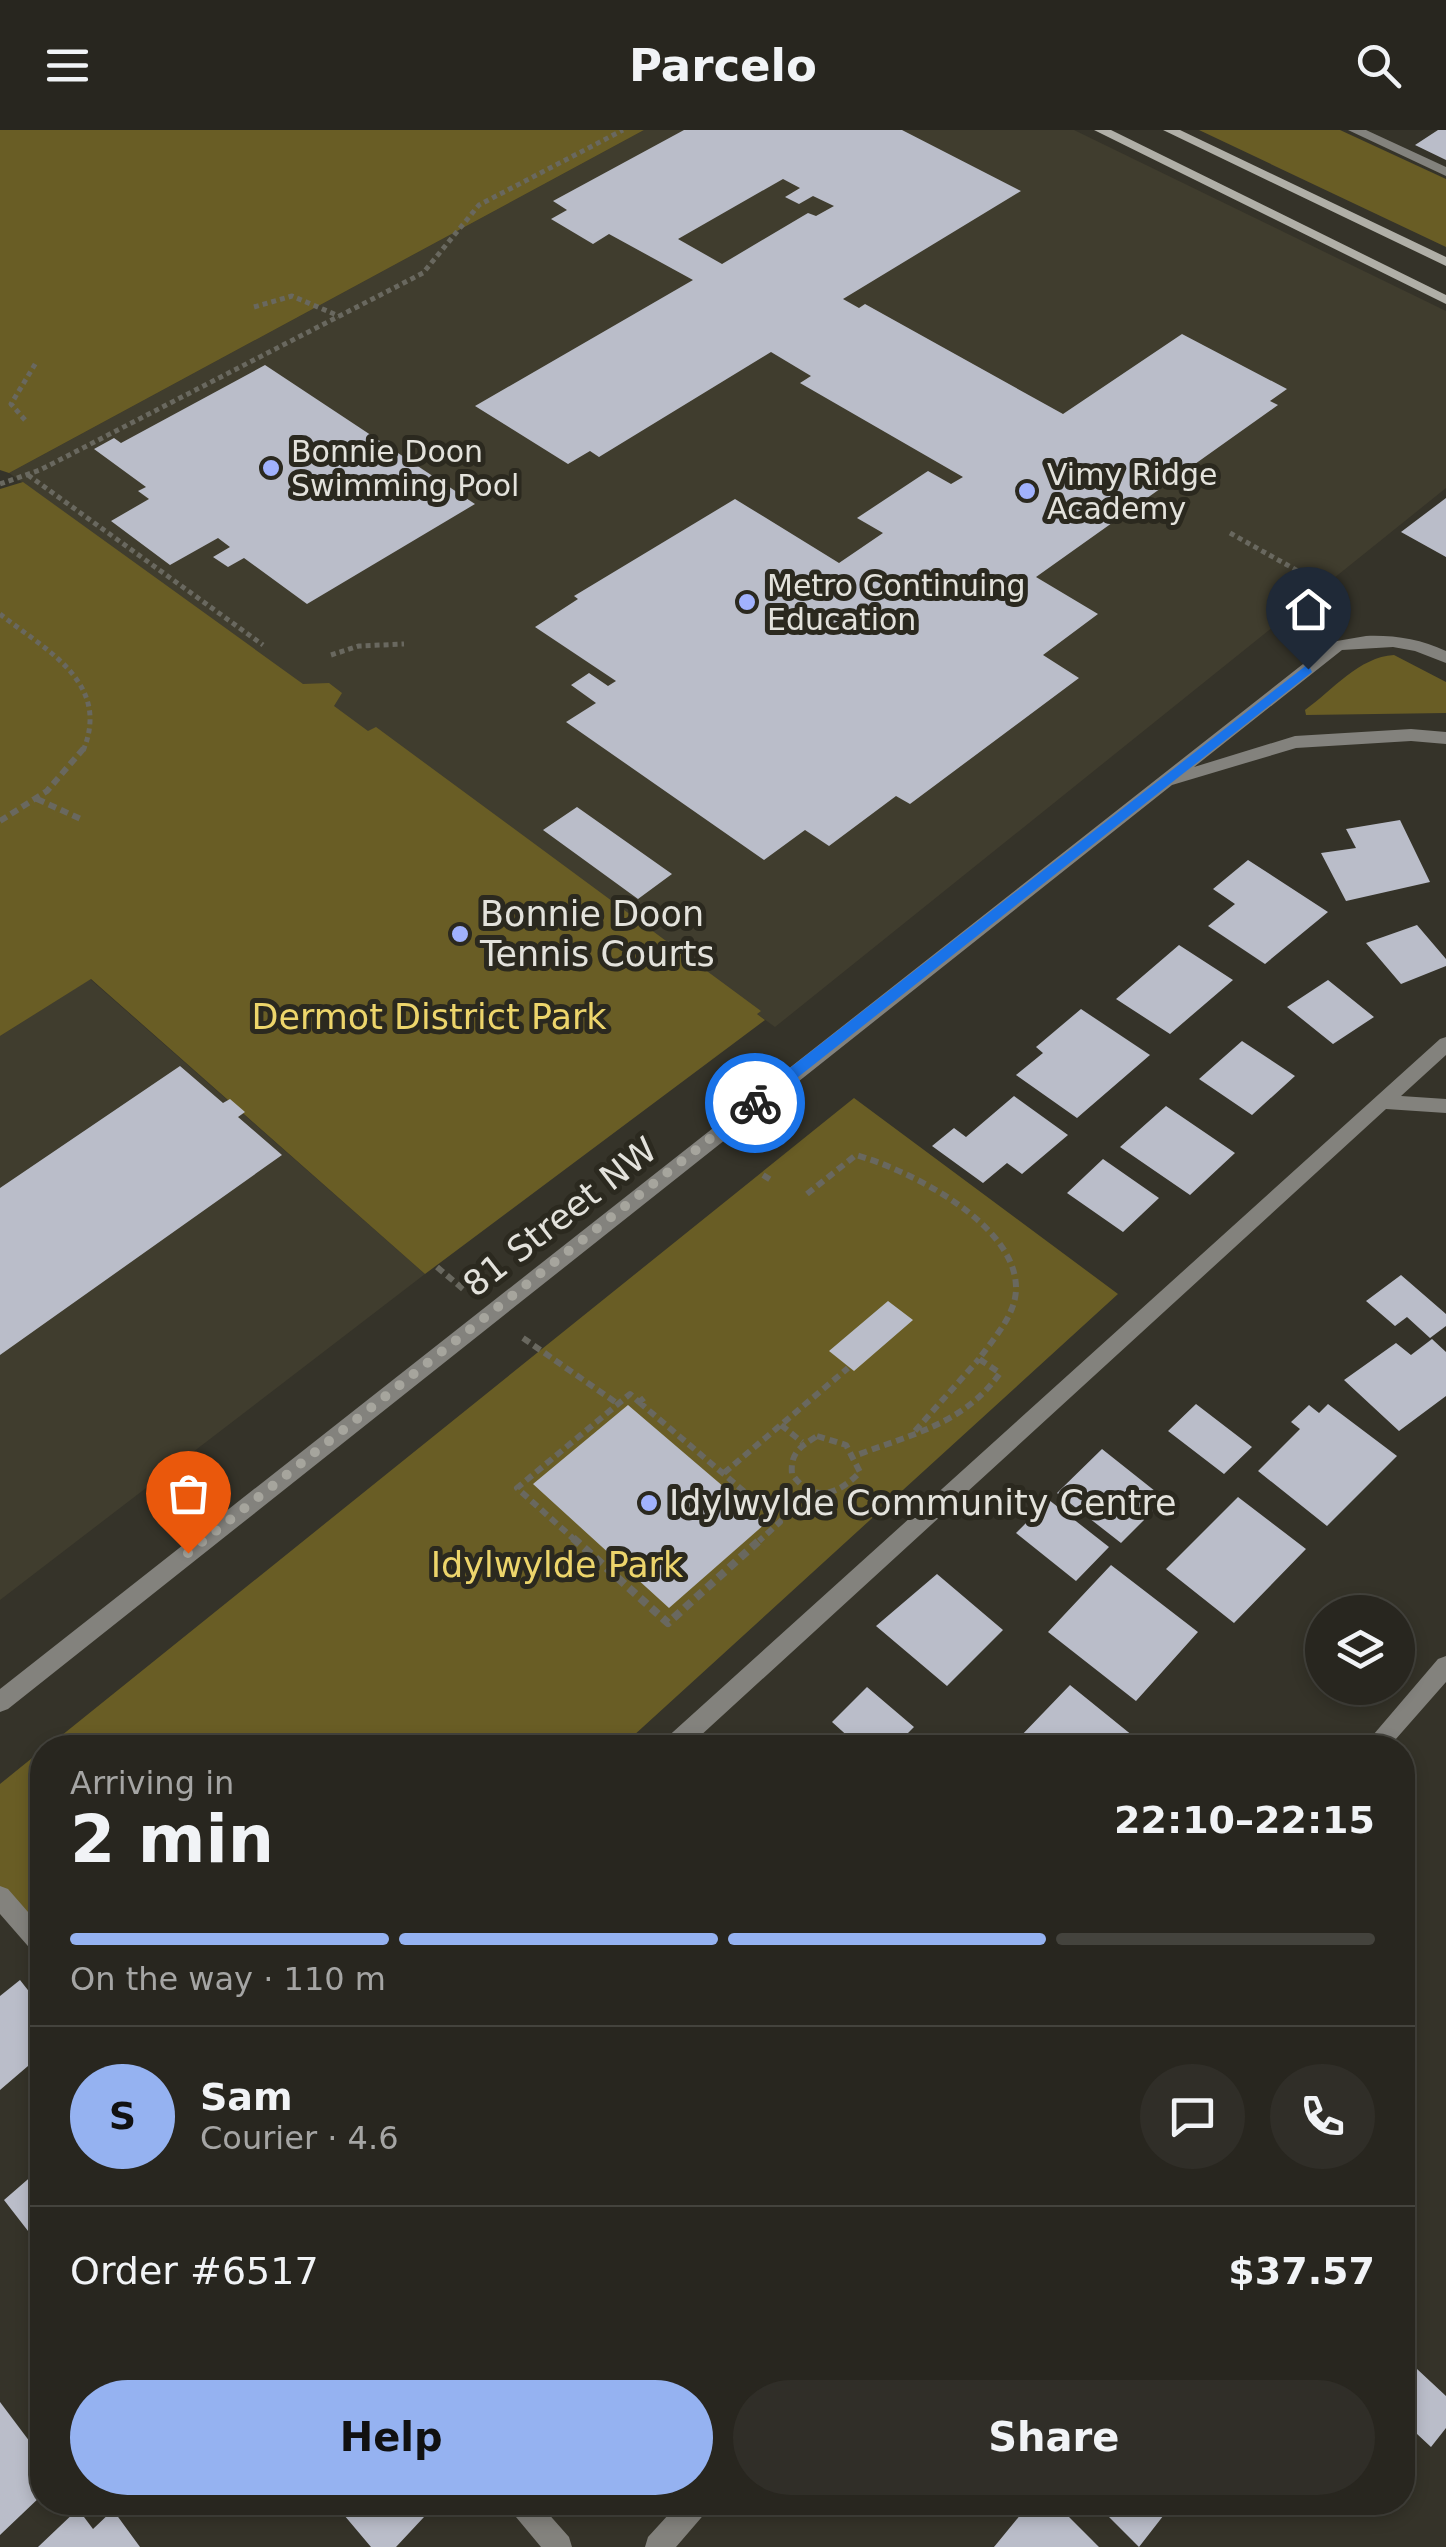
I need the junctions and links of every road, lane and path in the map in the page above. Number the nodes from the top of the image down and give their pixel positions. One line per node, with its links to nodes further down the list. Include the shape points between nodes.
1 (623, 130): 9 (path, via 479,205 423,273)
2 (1102, 130): 7 (main road)
3 (1170, 130): 6 (main road)
4 (1355, 130): 5 (street)
5 (1446, 172)
6 (1446, 262)
7 (1446, 300)
8 (254, 307): 9 (path, via 292,296)
9 (340, 316): 12 (path)
10 (37, 360): 11 (path, via 11,404)
11 (24, 420)
12 (27, 475): 13 (path); 18 (path)
13 (0, 484)
14 (1230, 533): 15 (path)
15 (1332, 590)
16 (0, 614): 23 (path, via 64,661 91,702 92,738 63,780)
17 (404, 644): 19 (path)
18 (263, 645)
19 (331, 655)
20 (1446, 658): 22 (street, 81 Street NW, via 1424,646 1379,638 1337,646)
21 (1446, 738): 22 (street, 81 Street NW, via 1296,742)
22 (1161, 783): 32 (street, 81 Street NW)
23 (37, 799): 24 (path); 25 (path)
24 (84, 820)
25 (0, 821)
26 (1446, 1044): 27 (street)
27 (1382, 1102): 28 (street); 43 (street)
28 (1446, 1106)
29 (763, 1175): 30 (path)
30 (771, 1180)
31 (807, 1194): 33 (path, via 856,1155 952,1201 988,1229 1016,1286 1014,1304)
32 (492, 1312): 35 (path); 42 (street, 81 Street NW)
33 (979, 1359): 37 (path); 37 (path, via 1000,1373 990,1390 954,1423)
34 (848, 1368): 36 (path)
35 (618, 1404): 40 (path, via 630,1394 642,1400); 40 (path, via 517,1488 668,1623 780,1522)
36 (781, 1424): 38 (path); 40 (path)
37 (914, 1432): 39 (path)
38 (802, 1442): 39 (path, via 832,1437); 39 (path, via 789,1470 811,1494 831,1496 850,1488 860,1472)
39 (857, 1455)
40 (724, 1474)
41 (1446, 1666): 44 (street)
42 (0, 1702)
43 (685, 1735)
44 (1385, 1735)
45 (0, 1897): 46 (street)
46 (30, 1932)
47 (531, 2515): 49 (street)
48 (686, 2515): 50 (street)
49 (559, 2547)
50 (658, 2547)

